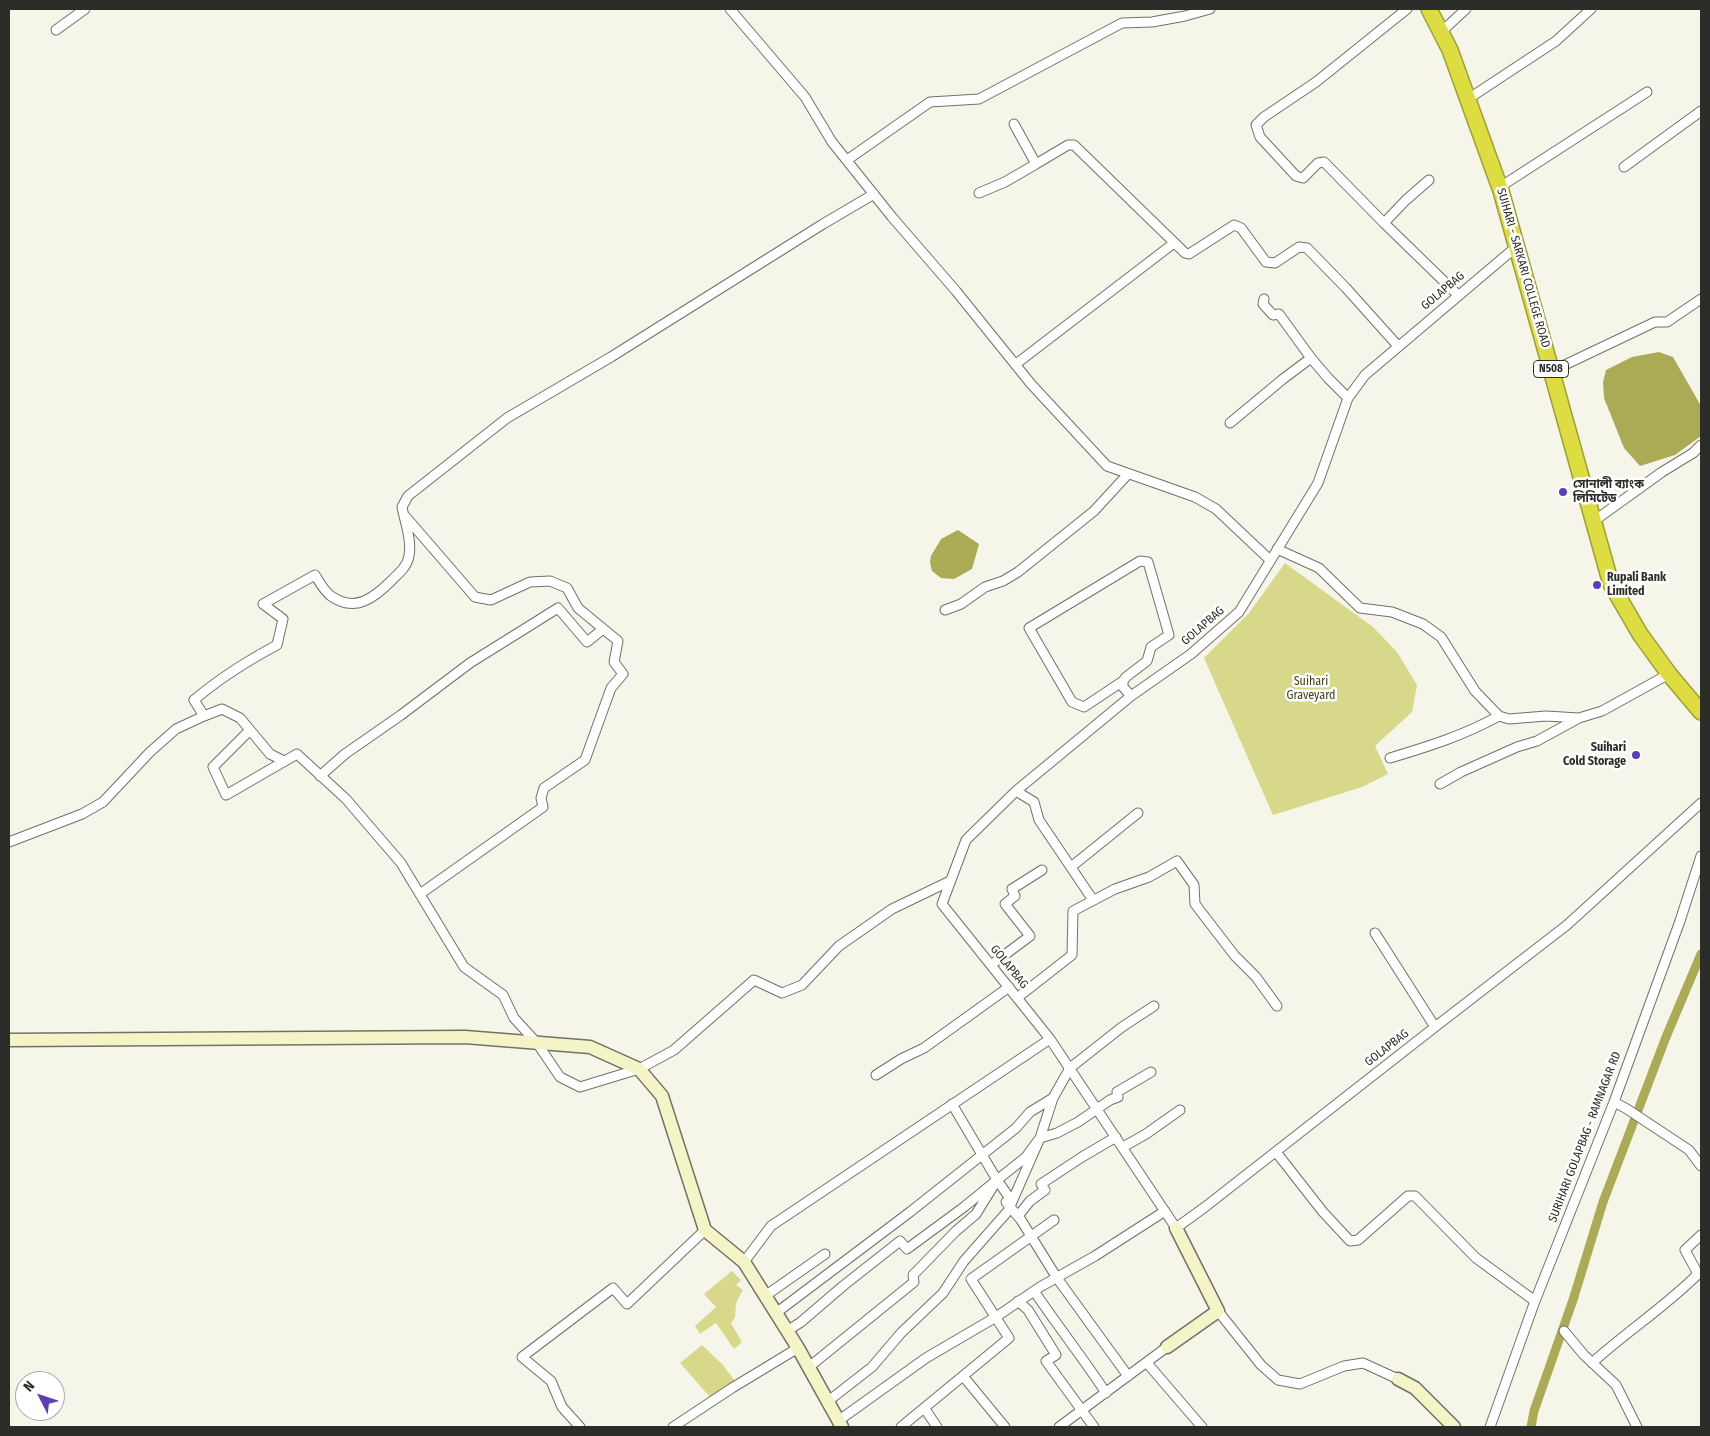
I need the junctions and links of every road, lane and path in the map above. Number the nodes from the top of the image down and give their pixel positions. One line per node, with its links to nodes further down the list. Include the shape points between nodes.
1 (85, 9): 10 (street)
2 (730, 9): 16 (street, via 805,97)
3 (1210, 9): 16 (street, via 1152,22 1122,23 979,99 930,102)
4 (1407, 9): 23 (street, via 1256,125 1260,137 1296,176 1303,178 1318,163 1324,162)
5 (1429, 9): 11 (highway, SUIHARI - SARKARI COLLEGE ROAD / N508)
6 (1466, 9): 11 (street)
7 (1575, 9): 9 (street)
8 (1591, 9): 9 (street)
9 (1582, 17): 13 (street, via 1556,41)
10 (56, 30)
11 (1441, 32): 13 (highway, SUIHARI - SARKARI COLLEGE ROAD / N508)
12 (1647, 92): 20 (street)
13 (1468, 99): 20 (highway, SUIHARI - SARKARI COLLEGE ROAD / N508)
14 (1701, 111): 18 (street)
15 (1014, 124): 17 (street)
16 (847, 160): 22 (street)
17 (1036, 164): 21 (street); 24 (street, via 1068,145 1074,146)
18 (1624, 167)
19 (1429, 180): 23 (street)
20 (1500, 186): 25 (highway, SUIHARI - SARKARI COLLEGE ROAD / N508)
21 (979, 193)
22 (874, 194): 31 (street); 37 (street, via 507,418 408,496 402,507)
23 (1384, 223): 26 (street)
24 (1174, 243): 29 (street, via 1182,252 1189,254 1234,225 1241,228 1266,262 1275,263 1299,247 1307,248); 31 (street)
25 (1516, 247): 26 (street, GOLAPBAG); 32 (highway, SUIHARI - SARKARI COLLEGE ROAD / N508)
26 (1458, 295): 29 (street, GOLAPBAG)
27 (1264, 299): 30 (street, via 1263,304 1273,315 1279,314)
28 (1701, 299): 32 (street, via 1667,322 1655,322)
29 (1398, 346): 33 (street, GOLAPBAG, via 1364,375)
30 (1311, 358): 33 (street); 34 (street)
31 (1016, 364): 36 (street, via 1107,466)
32 (1552, 371): 38 (highway, SUIHARI - SARKARI COLLEGE ROAD / N508)
33 (1348, 398): 39 (street, GOLAPBAG, via 1318,483)
34 (1230, 423)
35 (1701, 445): 38 (street)
36 (1128, 474): 40 (street, via 1195,497 1216,509); 41 (street, via 1094,511 1018,572)
37 (403, 514): 42 (street, via 475,597 491,600 530,582 550,581 567,588 578,608); 47 (street, via 409,542 406,566 362,604 348,603 330,595 315,575 263,604 283,619 277,645 244,662 194,700)
38 (1594, 521): 43 (highway, SUIHARI - SARKARI COLLEGE ROAD / N508, via 1610,584)
39 (1276, 549): 40 (street, GOLAPBAG); 48 (street, via 1320,568 1360,608 1392,612 1423,624 1441,637 1475,690)
40 (1270, 560): 45 (street, GOLAPBAG, via 1239,612 1191,654)
41 (945, 610)
42 (603, 629): 53 (street, via 587,642 558,608 470,663 345,754); 63 (street, via 618,641 614,662 622,674 611,688 585,760 544,788 542,807)
43 (1669, 674): 46 (highway, SUIHARI - SARKARI COLLEGE ROAD / N508); 49 (street, via 1602,711)
44 (1123, 682): 44 (street, via 1084,707 1072,702 1029,628 1140,560 1148,562 1169,635 1151,647 1147,661 1126,676); 45 (street, via 1123,687)
45 (1132, 696): 55 (street, GOLAPBAG)
46 (1701, 712)
47 (204, 716): 50 (street, via 222,709 240,718); 58 (street, via 176,729 103,802 82,814)
48 (1499, 716): 49 (street, via 1509,720 1546,716); 51 (street, via 1470,732)
49 (1579, 718): 54 (street, via 1537,741 1517,747)
50 (250, 730): 52 (street, via 270,754); 52 (street, via 213,768 226,795)
51 (1390, 758)
52 (284, 762): 53 (street, via 297,754)
53 (320, 776): 63 (street, via 346,799 401,864)
54 (1440, 784)
55 (1016, 791): 60 (street, via 1034,802 1039,820); 62 (street, GOLAPBAG, via 966,840)
56 (1701, 803): 71 (street, GOLAPBAG, via 1567,925)
57 (1138, 813): 60 (street)
58 (9, 842)
59 (1701, 856): 80 (street, SURIHARI GOLAPBAG - RAMNAGAR RD)
60 (1070, 867): 64 (street)
61 (1042, 870): 66 (street, via 1012,889 1015,896 1005,904 1030,936)
62 (950, 881): 66 (street, GOLAPBAG, via 942,904); 76 (street, via 892,909 839,946 802,985 782,993 754,980 674,1050)
63 (420, 894): 74 (street, via 464,967 503,995 514,1018)
64 (1094, 900): 68 (street, via 1073,911 1072,955); 70 (street, via 1176,861 1194,885 1195,904)
65 (1375, 933): 71 (street)
66 (991, 965): 67 (street, GOLAPBAG)
67 (1009, 987): 68 (street, GOLAPBAG); 78 (street, via 924,1048)
68 (1017, 998): 72 (street, GOLAPBAG)
69 (1154, 1006): 75 (street)
70 (1277, 1006)
71 (1435, 1026): 87 (street, GOLAPBAG)
72 (1050, 1039): 75 (street, GOLAPBAG); 81 (street)
73 (9, 1040): 74 (street, via 465,1037)
74 (537, 1043): 76 (street, via 590,1047); 76 (street, via 560,1077 580,1087)
75 (1070, 1068): 79 (street); 82 (street, GOLAPBAG)
76 (639, 1069): 96 (street, via 662,1096)
77 (1151, 1072): 82 (street, via 1117,1092 1118,1098)
78 (876, 1075)
79 (1053, 1098): 85 (street); 88 (street, via 1030,1112 1016,1128)
80 (1614, 1102): 89 (street, via 1689,1150); 105 (street, SURIHARI GOLAPBAG - RAMNAGAR RD)
81 (952, 1104): 88 (street); 100 (street, via 771,1226)
82 (1097, 1109): 84 (street, GOLAPBAG); 85 (street, via 1057,1133)
83 (1180, 1110): 86 (street)
84 (1116, 1137): 86 (street, GOLAPBAG); 93 (street, via 1041,1184 1045,1190)
85 (1040, 1138): 90 (street, via 1026,1157); 91 (street)
86 (1123, 1147): 92 (street, GOLAPBAG)
87 (1276, 1152): 95 (street, GOLAPBAG); 105 (street, via 1350,1241 1358,1240 1408,1196 1415,1196 1476,1258)
88 (981, 1154): 90 (street); 107 (street)
89 (1701, 1166)
90 (997, 1180): 91 (street, via 1009,1197 1006,1202); 109 (street, via 907,1249 900,1242); 115 (street, via 976,1214 913,1275 914,1282)
91 (1010, 1207): 93 (street); 120 (street, via 964,1261 943,1293 901,1333 872,1367)
92 (1165, 1211): 95 (street, GOLAPBAG); 101 (street)
93 (1018, 1216): 97 (street)
94 (1054, 1220): 97 (street)
95 (1176, 1228): 106 (street)
96 (705, 1230): 100 (street); 124 (street, via 626,1304 614,1288 522,1356 551,1381 562,1407)
97 (1031, 1235): 101 (street); 108 (street, via 971,1279)
98 (1701, 1235): 114 (street, via 1685,1250 1698,1274)
99 (825, 1254): 103 (street)
100 (744, 1262): 103 (street)
101 (1056, 1278): 102 (street); 117 (street)
102 (1034, 1291): 104 (street); 119 (street)
103 (765, 1296): 107 (street)
104 (1018, 1301): 108 (street); 122 (street, via 1048,1340 1056,1355 1046,1361)
105 (1535, 1301): 133 (street, SURIHARI GOLAPBAG - RAMNAGAR RD)
106 (1218, 1311): 112 (street); 118 (street, via 1261,1365 1278,1380 1300,1384 1344,1366 1363,1363)
107 (776, 1313): 109 (street)
108 (996, 1317): 116 (street, via 1009,1338); 123 (street, via 926,1358)
109 (787, 1331): 111 (street)
110 (1564, 1331): 114 (street)
111 (798, 1348): 115 (street); 125 (street)
112 (1167, 1348): 113 (street)
113 (1147, 1363): 117 (street); 131 (street)
114 (1592, 1363): 134 (street, via 1616,1386)
115 (809, 1367): 120 (street)
116 (963, 1376): 121 (street); 128 (street)
117 (1128, 1376): 119 (street)
118 (1398, 1379): 132 (street, via 1415,1388)
119 (1106, 1392): 122 (street)
120 (828, 1402): 123 (street)
121 (924, 1409): 126 (street); 127 (street)
122 (1081, 1411): 129 (street); 130 (street)
123 (840, 1424)
124 (580, 1427)
125 (673, 1427)
126 (901, 1427)
127 (937, 1427)
128 (1005, 1427)
129 (1059, 1427)
130 (1094, 1427)
131 (1202, 1427)
132 (1454, 1427)
133 (1490, 1427)
134 (1637, 1427)

